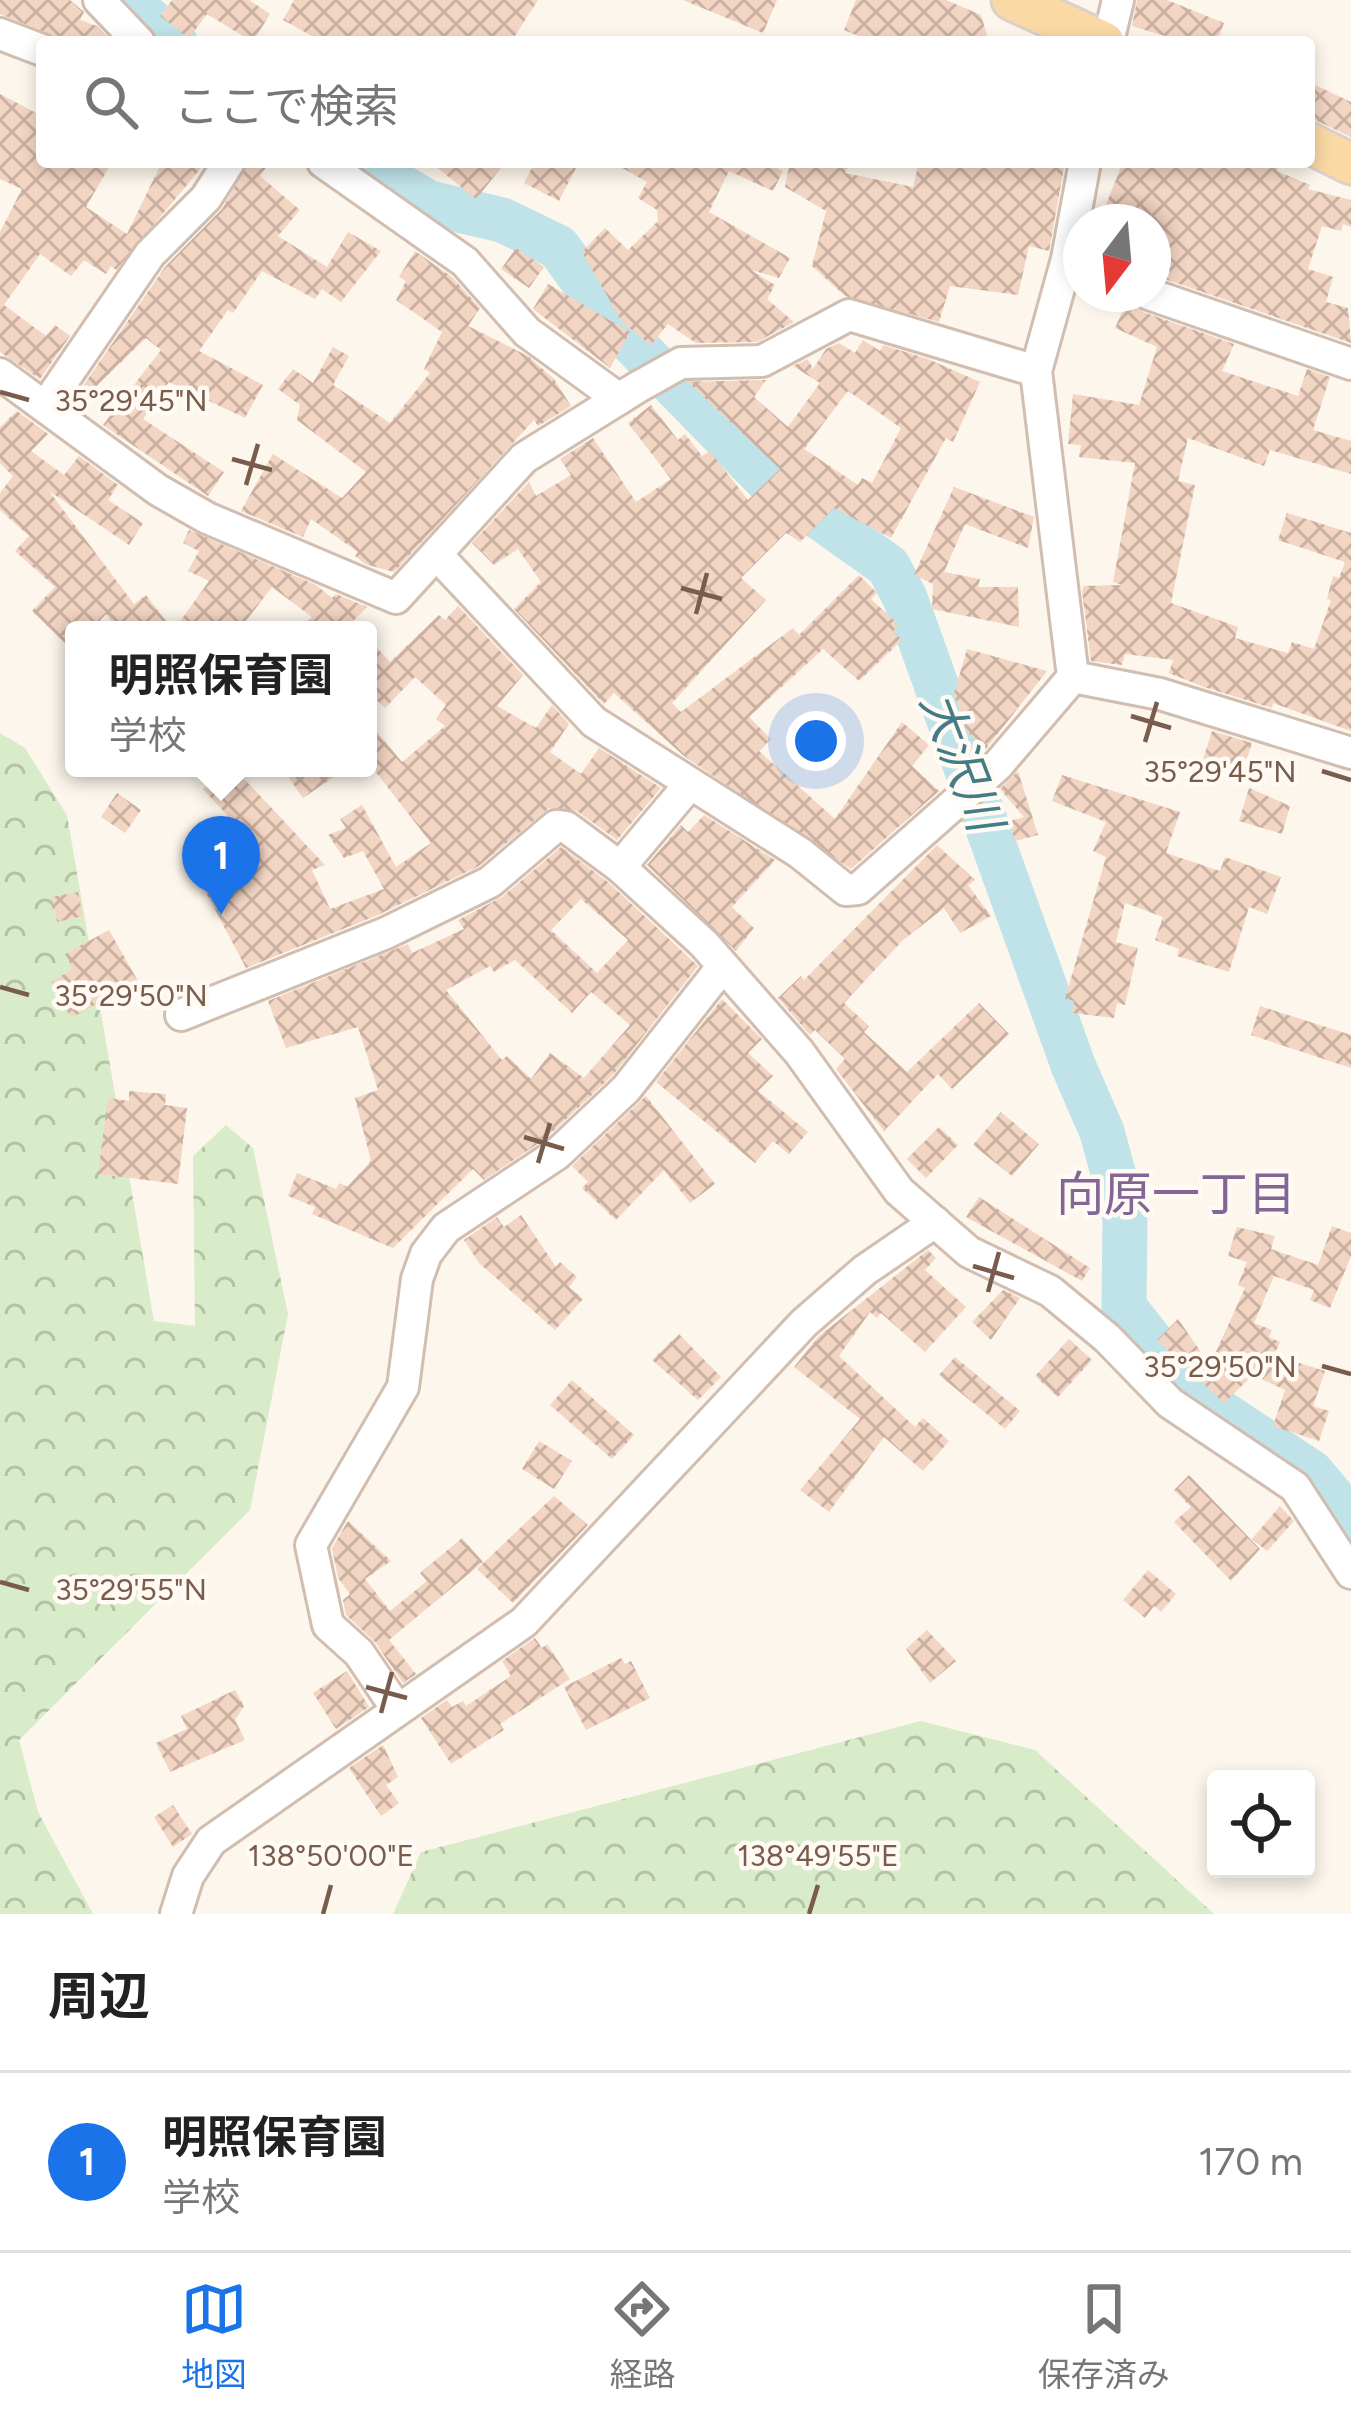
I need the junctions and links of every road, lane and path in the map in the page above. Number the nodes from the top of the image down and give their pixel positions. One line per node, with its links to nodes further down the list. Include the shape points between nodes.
1 (99, 0): 5 (street)
2 (1012, 0): 6 (main road)
3 (1118, 0): 7 (street)
4 (0, 34): 8 (street)
5 (133, 36)
6 (1093, 36)
7 (1108, 36)
8 (36, 48)
9 (1315, 146): 10 (main road)
10 (1351, 164)
11 (225, 168): 21 (street, via 150,254)
12 (331, 168): 20 (street, via 465,262 527,332)
13 (1084, 168): 14 (street)
14 (1080, 204)
15 (1063, 294): 18 (street)
16 (1171, 302): 17 (street)
17 (1351, 364)
18 (1036, 371): 20 (street, via 849,315 762,361 681,363); 23 (street)
19 (0, 374): 21 (street)
20 (628, 393): 22 (street, via 524,458)
21 (45, 407): 22 (street, via 207,518 374,590 396,598)
22 (438, 556): 25 (street, via 594,722)
23 (1073, 677): 24 (street, via 1160,694); 25 (street, via 997,766 858,889 846,890)
24 (1351, 753)
25 (690, 784): 26 (street)
26 (620, 867): 27 (street); 28 (street, via 556,826 490,882)
27 (723, 966): 29 (street, via 799,1052 899,1191); 31 (street, via 626,1089 557,1154 446,1228 426,1254 404,1387 311,1545 328,1624)
28 (181, 1015)
29 (935, 1222): 30 (street, via 969,1252 1050,1292 1170,1403 1295,1487); 31 (street, via 804,1323 524,1622)
30 (1351, 1573)
31 (397, 1708): 32 (street, via 211,1841)
32 (176, 1914)

